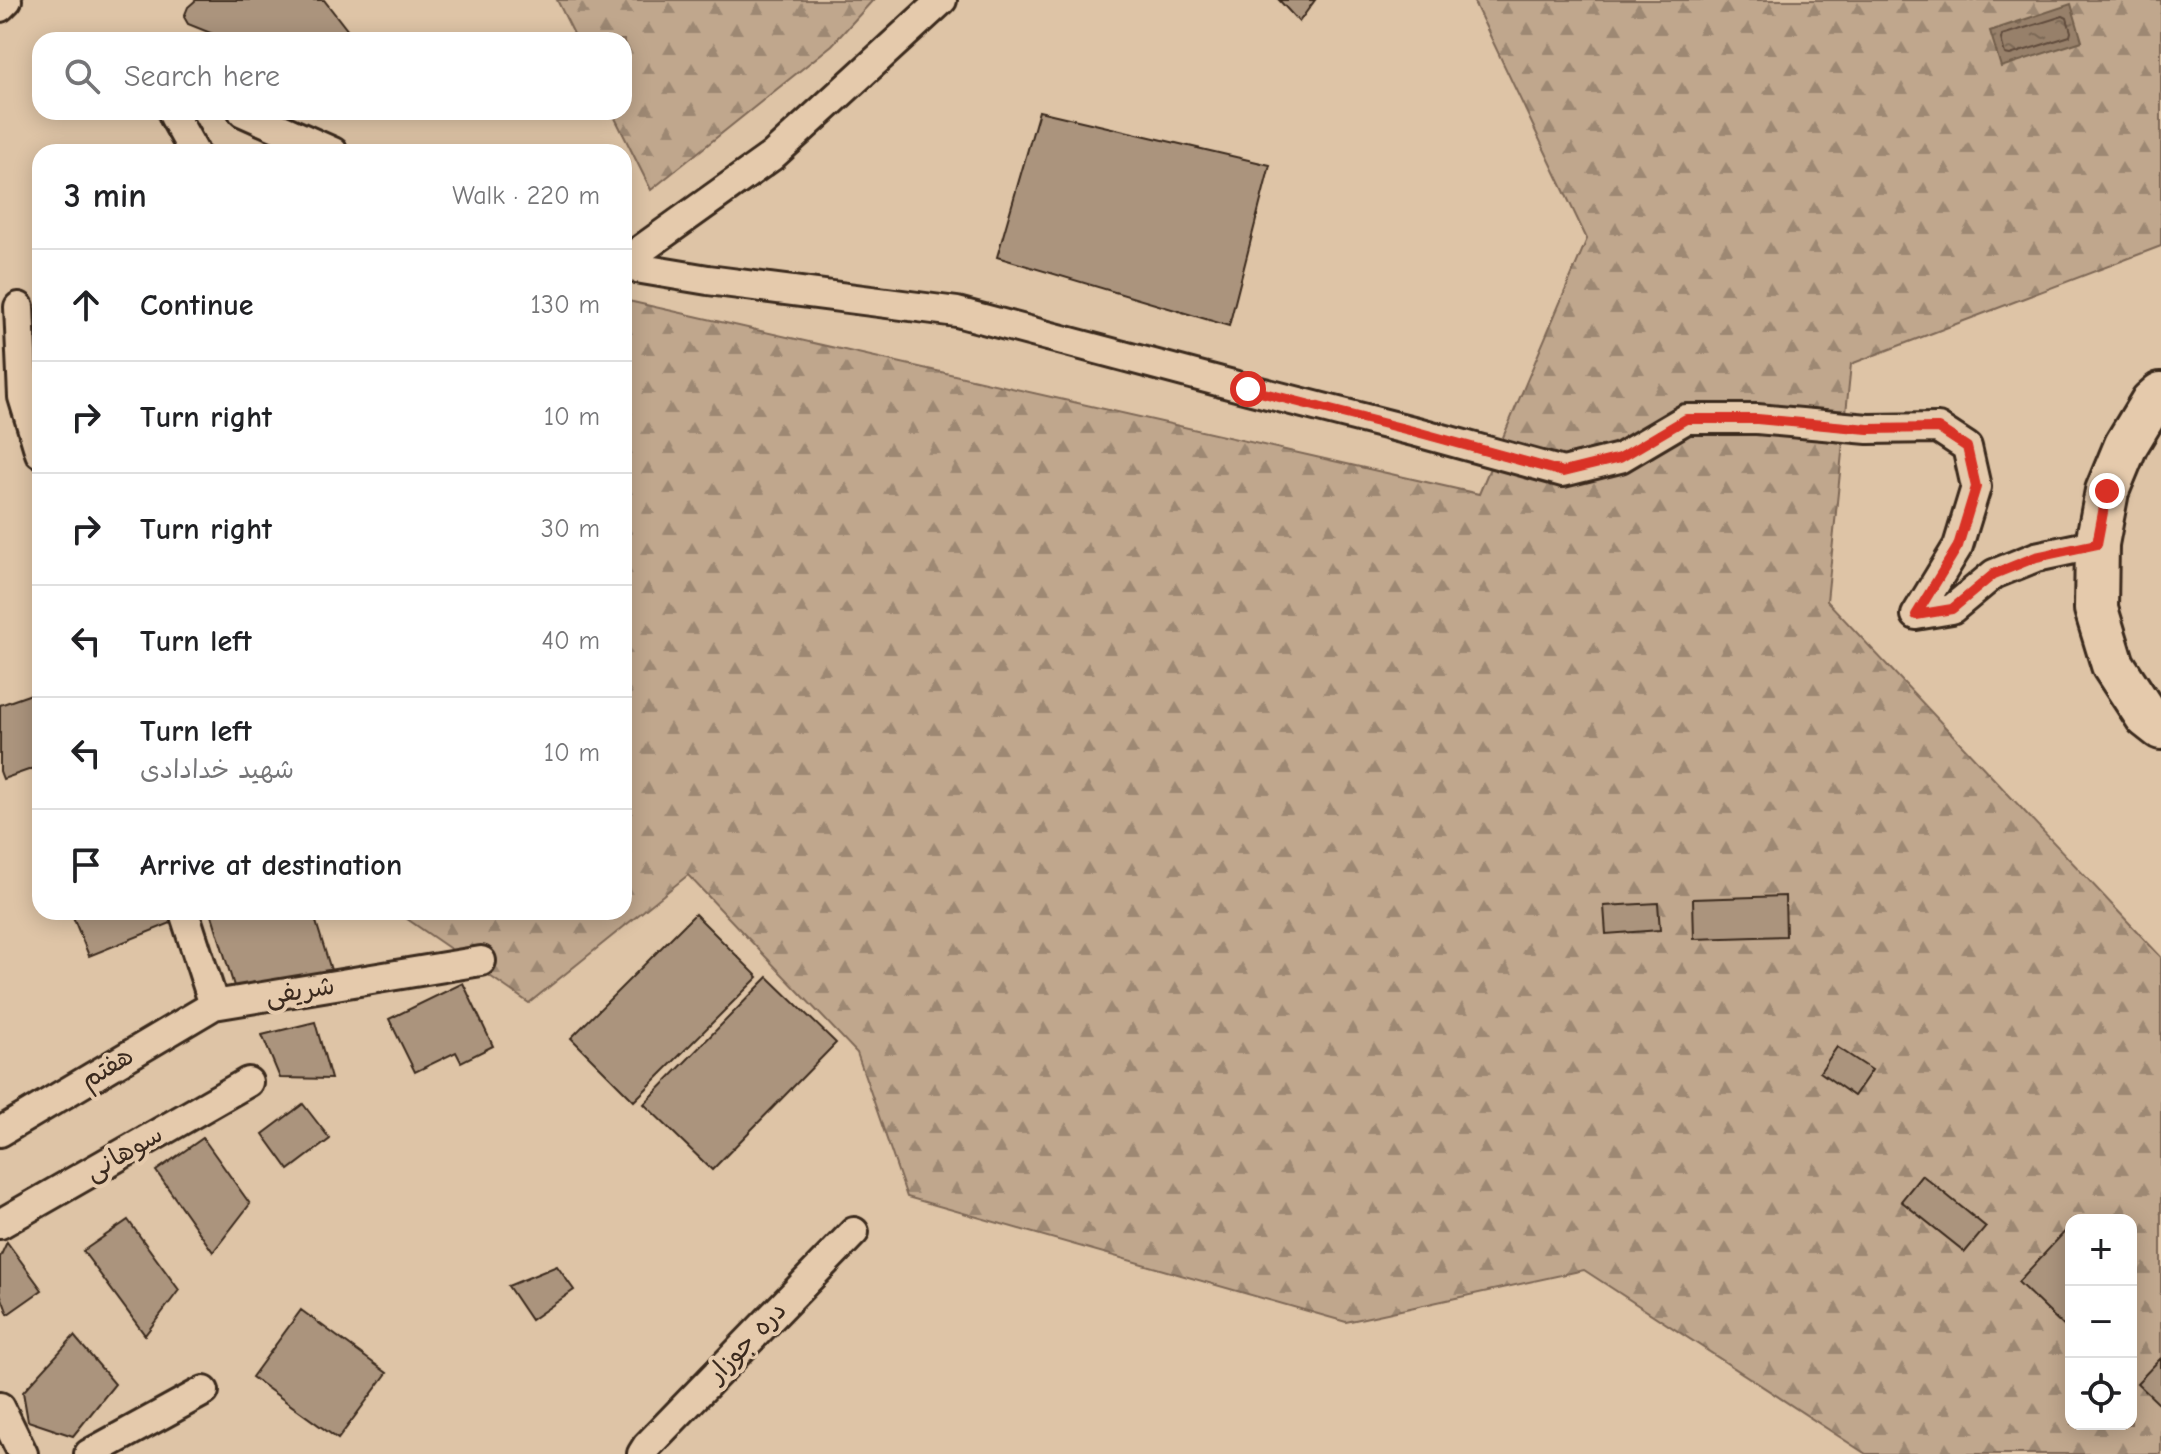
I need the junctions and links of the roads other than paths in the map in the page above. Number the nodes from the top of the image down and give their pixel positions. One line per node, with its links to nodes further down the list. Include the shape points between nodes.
1 (7, 0): 3 (street)
2 (942, 0): 8 (street, via 772,156)
3 (0, 7)
4 (176, 120): 6 (street)
5 (261, 120): 7 (street)
6 (190, 144)
7 (315, 144)
8 (632, 258)
9 (632, 266): 13 (street, via 957,312 1563,472 1620,458 1686,419 1938,428 1967,447 1976,487 1958,546 1916,615 1952,609 1994,574 2036,557)
10 (20, 305): 12 (street, via 23,397)
11 (2161, 394): 13 (main road, via 2126,445 2107,491)
12 (32, 427)
13 (2097, 544): 14 (main road, via 2096,609 2113,665 2147,717)
14 (2161, 728)
15 (187, 920): 17 (street)
16 (481, 961): 17 (street, شریفی)
17 (214, 1005): 19 (street, هفتم)
18 (248, 1082): 20 (street, سوهانی)
19 (0, 1132)
20 (0, 1224)
21 (854, 1232): 26 (street, دره جوزار)
22 (204, 1391): 25 (street)
23 (0, 1407): 24 (street)
24 (23, 1454)
25 (89, 1454)
26 (642, 1454)

